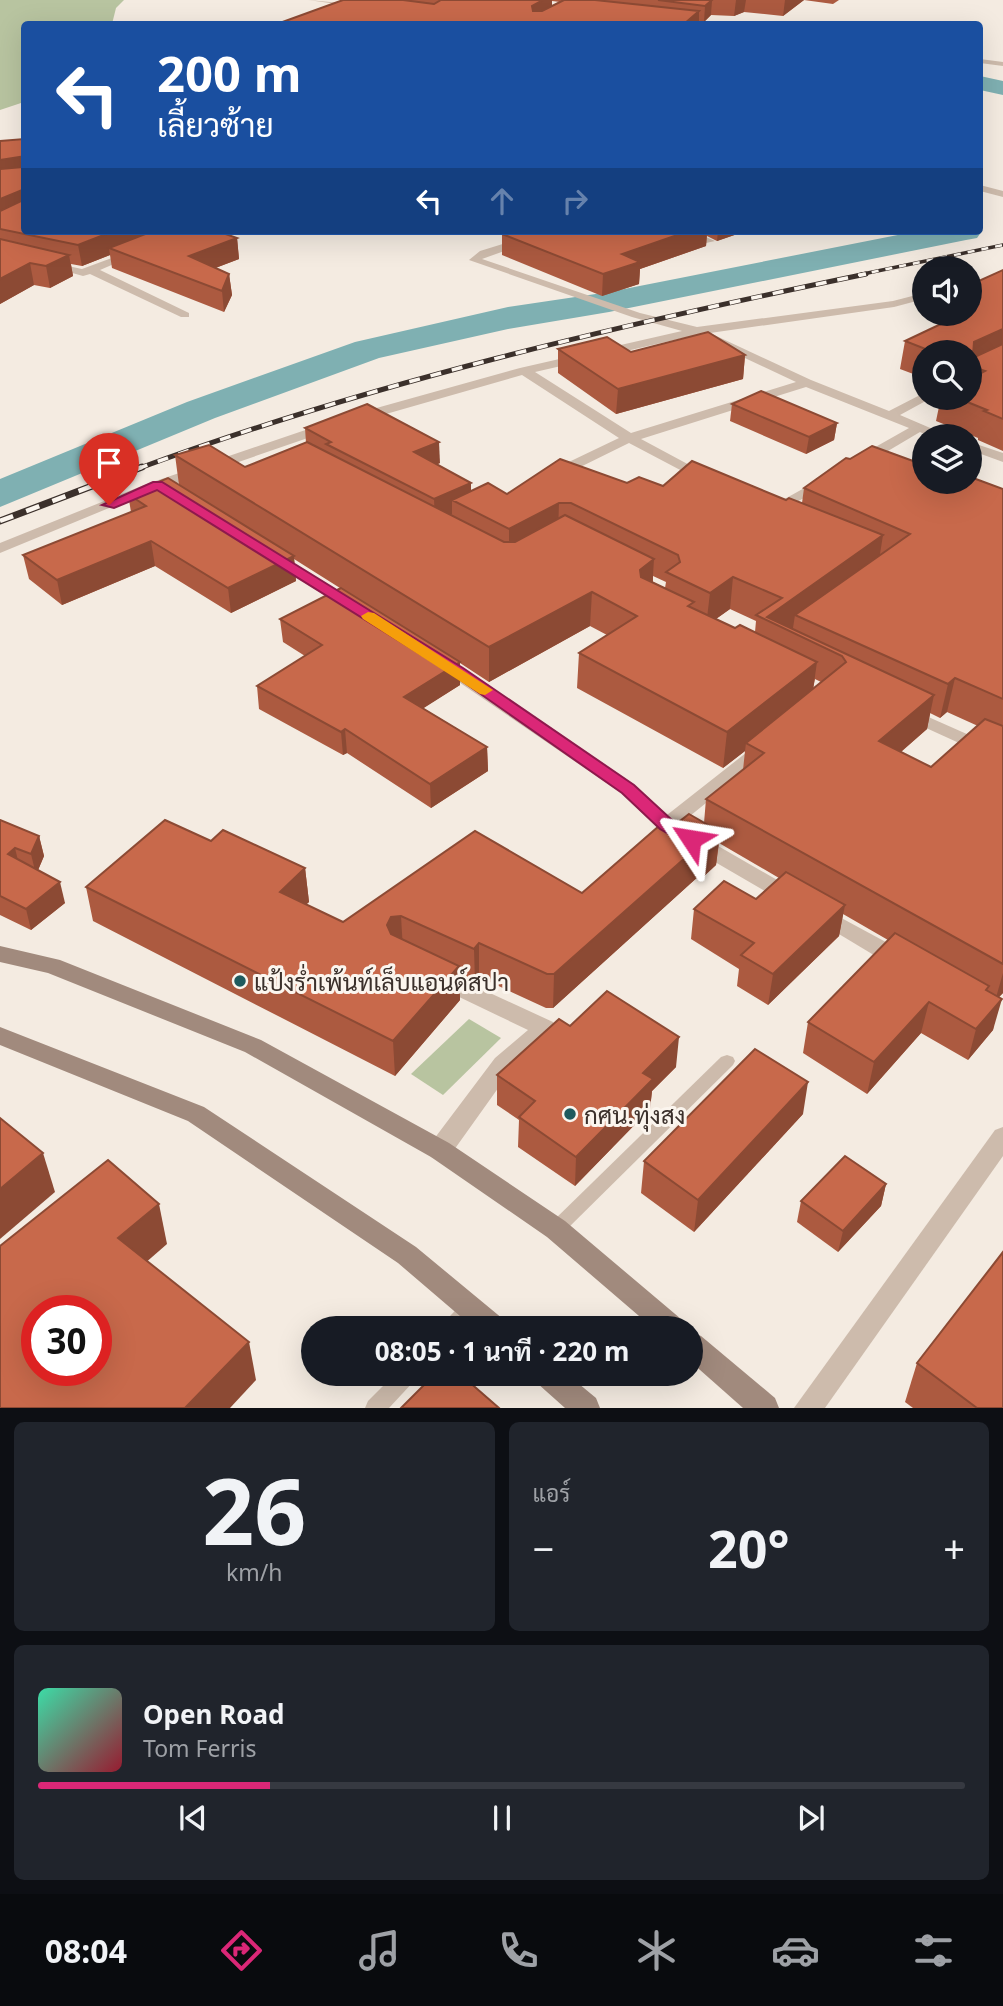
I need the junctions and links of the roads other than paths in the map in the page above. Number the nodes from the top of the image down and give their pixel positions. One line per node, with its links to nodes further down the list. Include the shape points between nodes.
1 (311, 0): 2 (street)
2 (366, 5): 3 (main road)
3 (334, 15)
4 (983, 61): 5 (street)
5 (1003, 64)
6 (983, 189): 7 (street)
7 (1003, 194)
8 (542, 235): 16 (street, via 474,260)
9 (693, 235): 10 (street)
10 (710, 241)
11 (149, 248): 13 (street)
12 (36, 262): 13 (street, via 83,273)
13 (90, 270): 15 (street)
14 (912, 299): 16 (street)
15 (185, 315)
16 (696, 331): 17 (street); 18 (street)
17 (524, 370): 23 (street); 24 (street)
18 (807, 383): 20 (street); 23 (street)
19 (912, 404): 20 (street)
20 (888, 416): 21 (street)
21 (912, 425)
22 (912, 431): 32 (street, via 840,473 760,510)
23 (629, 438): 28 (street); 30 (street)
24 (270, 444): 26 (street); 29 (street)
25 (982, 450): 27 (street)
26 (293, 457)
27 (1003, 458)
28 (544, 479)
29 (158, 485): 31 (street); 33 (street)
30 (720, 488)
31 (181, 499)
32 (792, 524)
33 (0, 548)
34 (261, 550): 35 (street)
35 (365, 614)
36 (423, 650): 40 (street, via 628,789)
37 (894, 706): 39 (street)
38 (775, 739): 40 (street)
39 (1003, 757)
40 (667, 825): 43 (street)
41 (0, 954): 47 (main road, via 52,966 253,1046)
42 (414, 966): 47 (street, via 545,1028 503,1064)
43 (919, 971)
44 (0, 1036): 49 (main road, via 196,1114 407,1255)
45 (727, 1061): 48 (lane)
46 (1003, 1137): 59 (street)
47 (440, 1150): 48 (main road)
48 (556, 1229): 52 (main road)
49 (471, 1308): 50 (lane); 51 (main road)
50 (463, 1316)
51 (480, 1316)
52 (658, 1316)
53 (703, 1355): 58 (main road)
54 (396, 1386): 56 (lane)
55 (561, 1386): 57 (main road)
56 (375, 1408)
57 (586, 1408)
58 (765, 1408)
59 (808, 1408)

